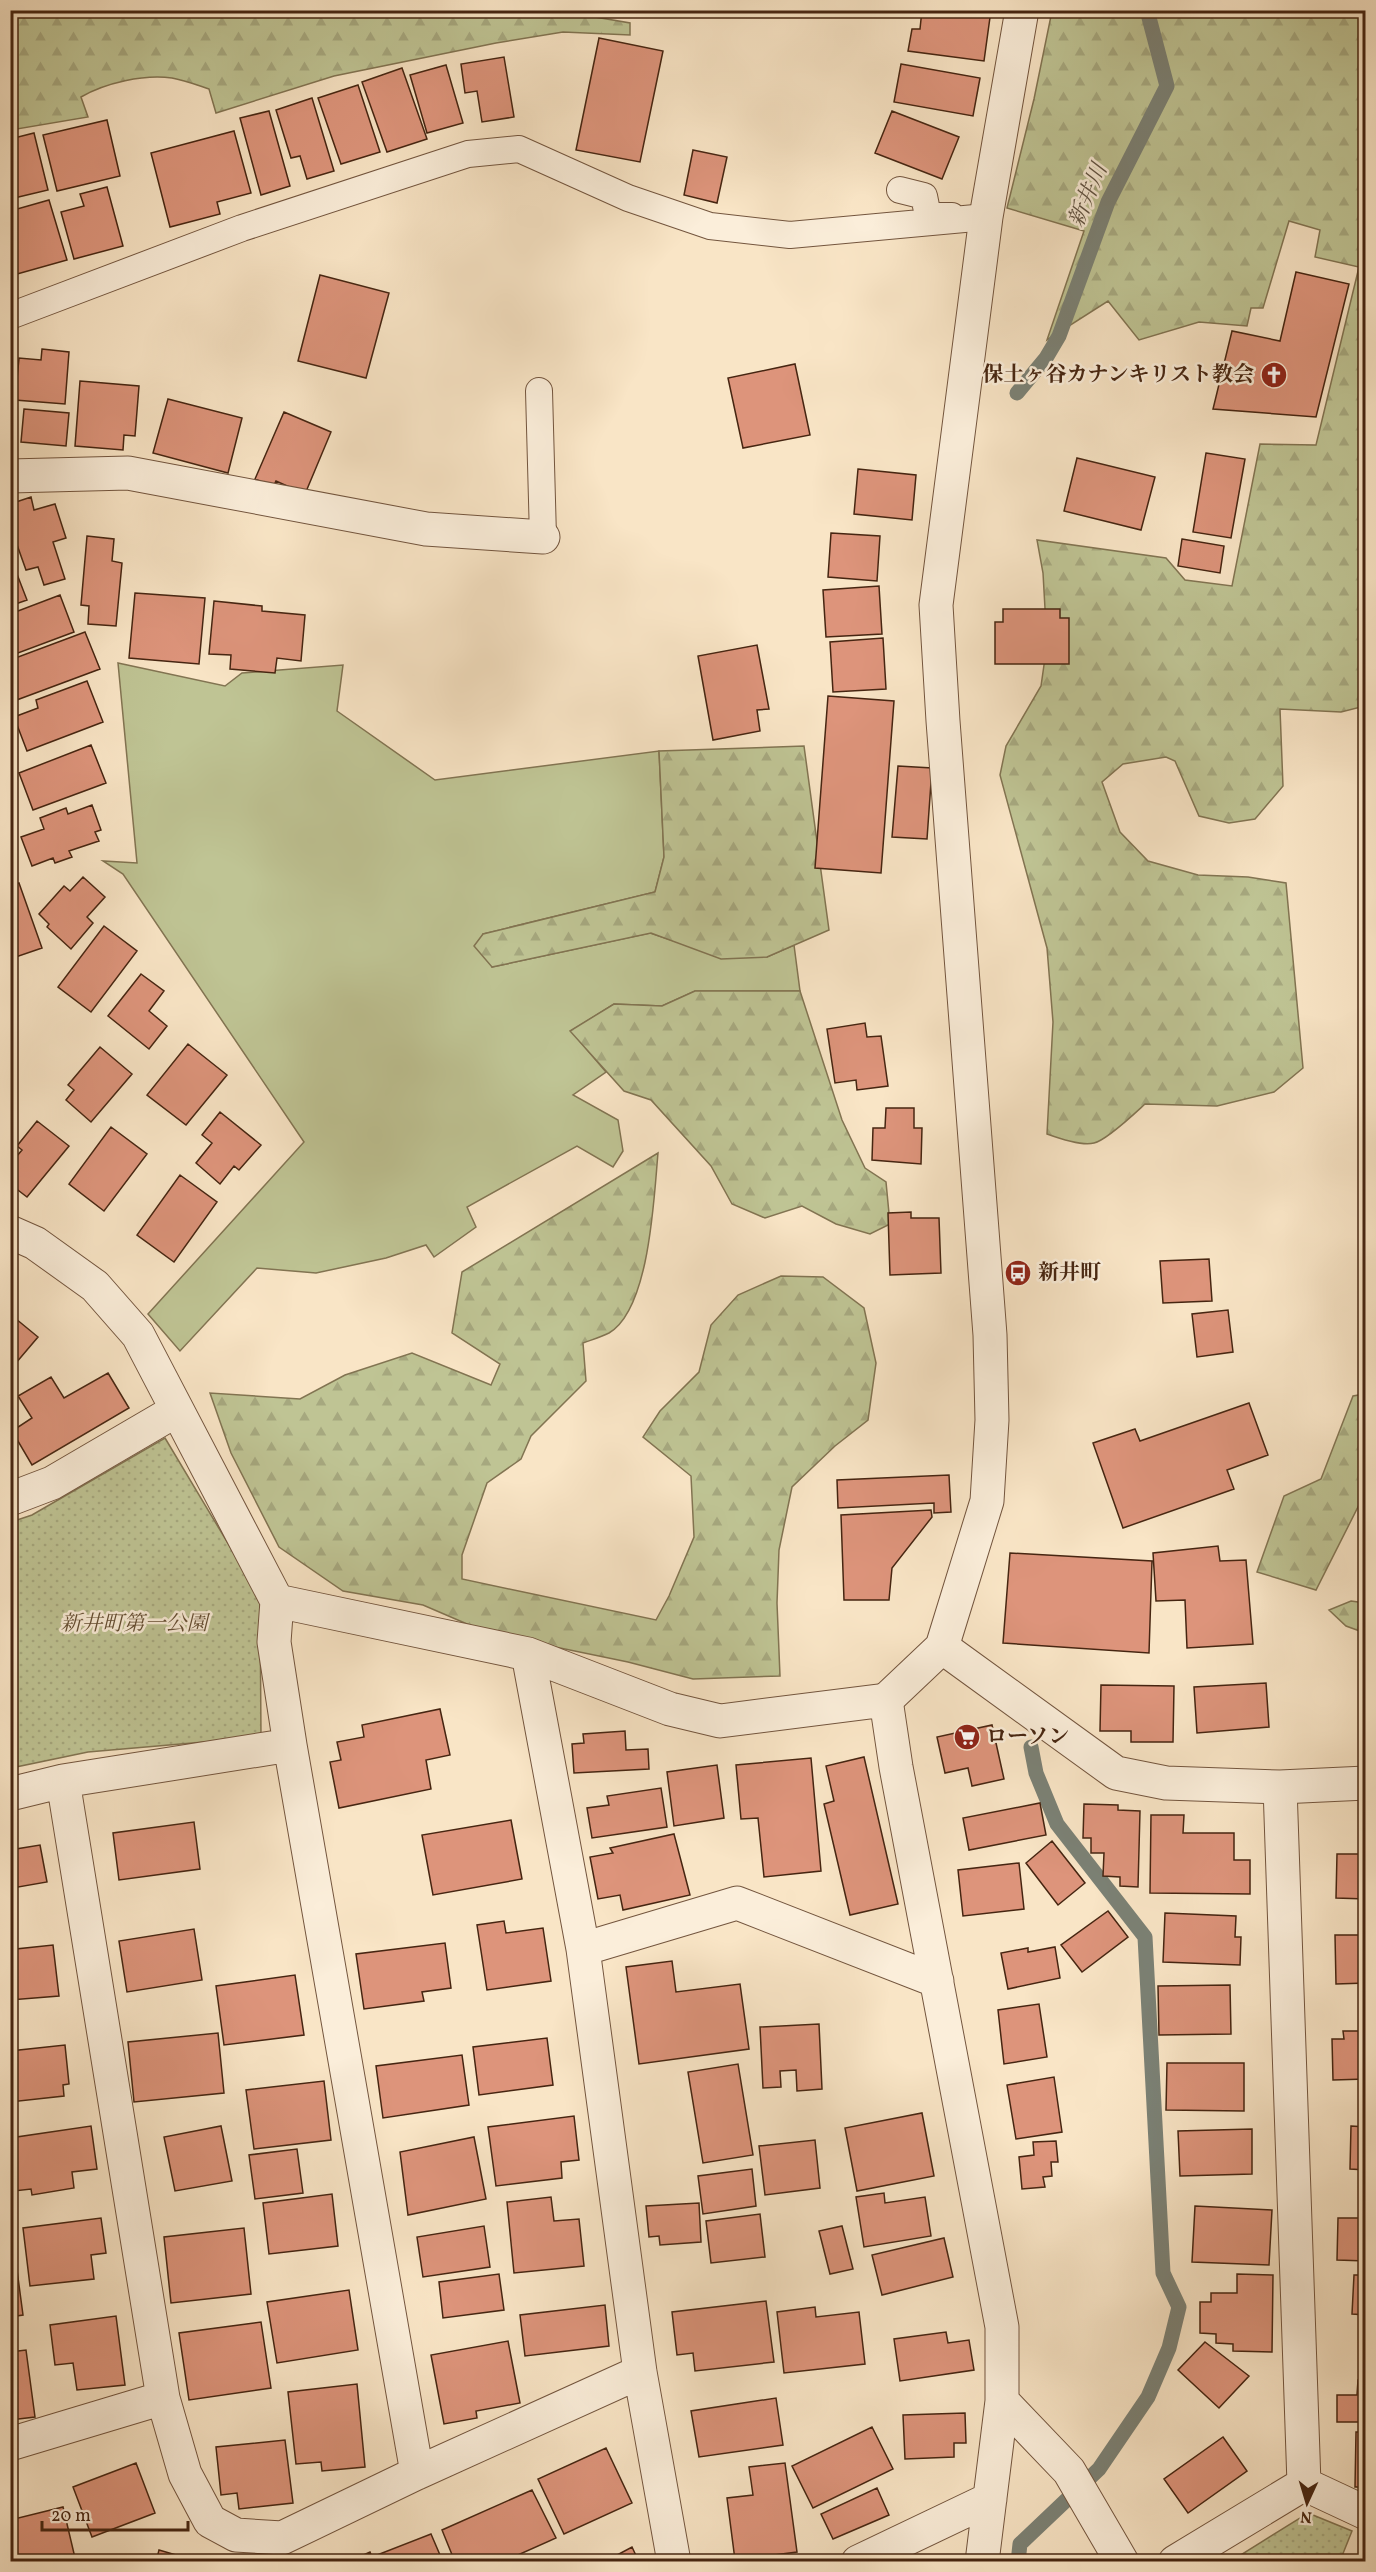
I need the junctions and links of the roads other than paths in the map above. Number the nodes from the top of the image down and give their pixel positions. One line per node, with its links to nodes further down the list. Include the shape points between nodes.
1 (1022, 10): 3 (street)
2 (900, 190): 3 (lane, via 924,196 928,216)
3 (986, 217): 4 (lane, via 790,235 710,226 628,198 519,149 468,154 242,228); 12 (street, via 936,605 990,1335 992,1420 987,1502)
4 (10, 316)
5 (539, 391): 7 (lane)
6 (10, 476): 7 (street, via 128,472 426,529)
7 (543, 537)
8 (10, 1232): 9 (street, via 35,1243 95,1286 138,1335)
9 (177, 1410): 10 (street, via 52,1483); 11 (street)
10 (10, 1499)
11 (277, 1601): 13 (street); 15 (street, via 274,1642)
12 (942, 1647): 14 (street); 18 (street, via 1116,1773 1166,1783)
13 (528, 1654): 14 (street, via 670,1709 720,1721); 20 (street)
14 (886, 1700): 21 (street)
15 (290, 1745): 16 (street); 26 (street)
16 (63, 1781): 19 (street); 23 (street)
17 (1365, 1783): 18 (street)
18 (1280, 1787): 27 (street)
19 (10, 1794)
20 (583, 1949): 21 (street, via 737,1903); 22 (street)
21 (937, 1981): 24 (street, via 1002,2327)
22 (640, 2372): 26 (street); 30 (street)
23 (164, 2398): 25 (street); 26 (street, via 185,2474 210,2521 236,2535 282,2538)
24 (1002, 2401): 28 (street); 33 (street, via 1069,2471)
25 (10, 2444)
26 (417, 2473)
27 (1304, 2484): 29 (street); 34 (street)
28 (990, 2499): 31 (street); 32 (street)
29 (1365, 2513)
30 (674, 2562)
31 (858, 2562)
32 (982, 2562)
33 (1122, 2562)
34 (1175, 2562)

